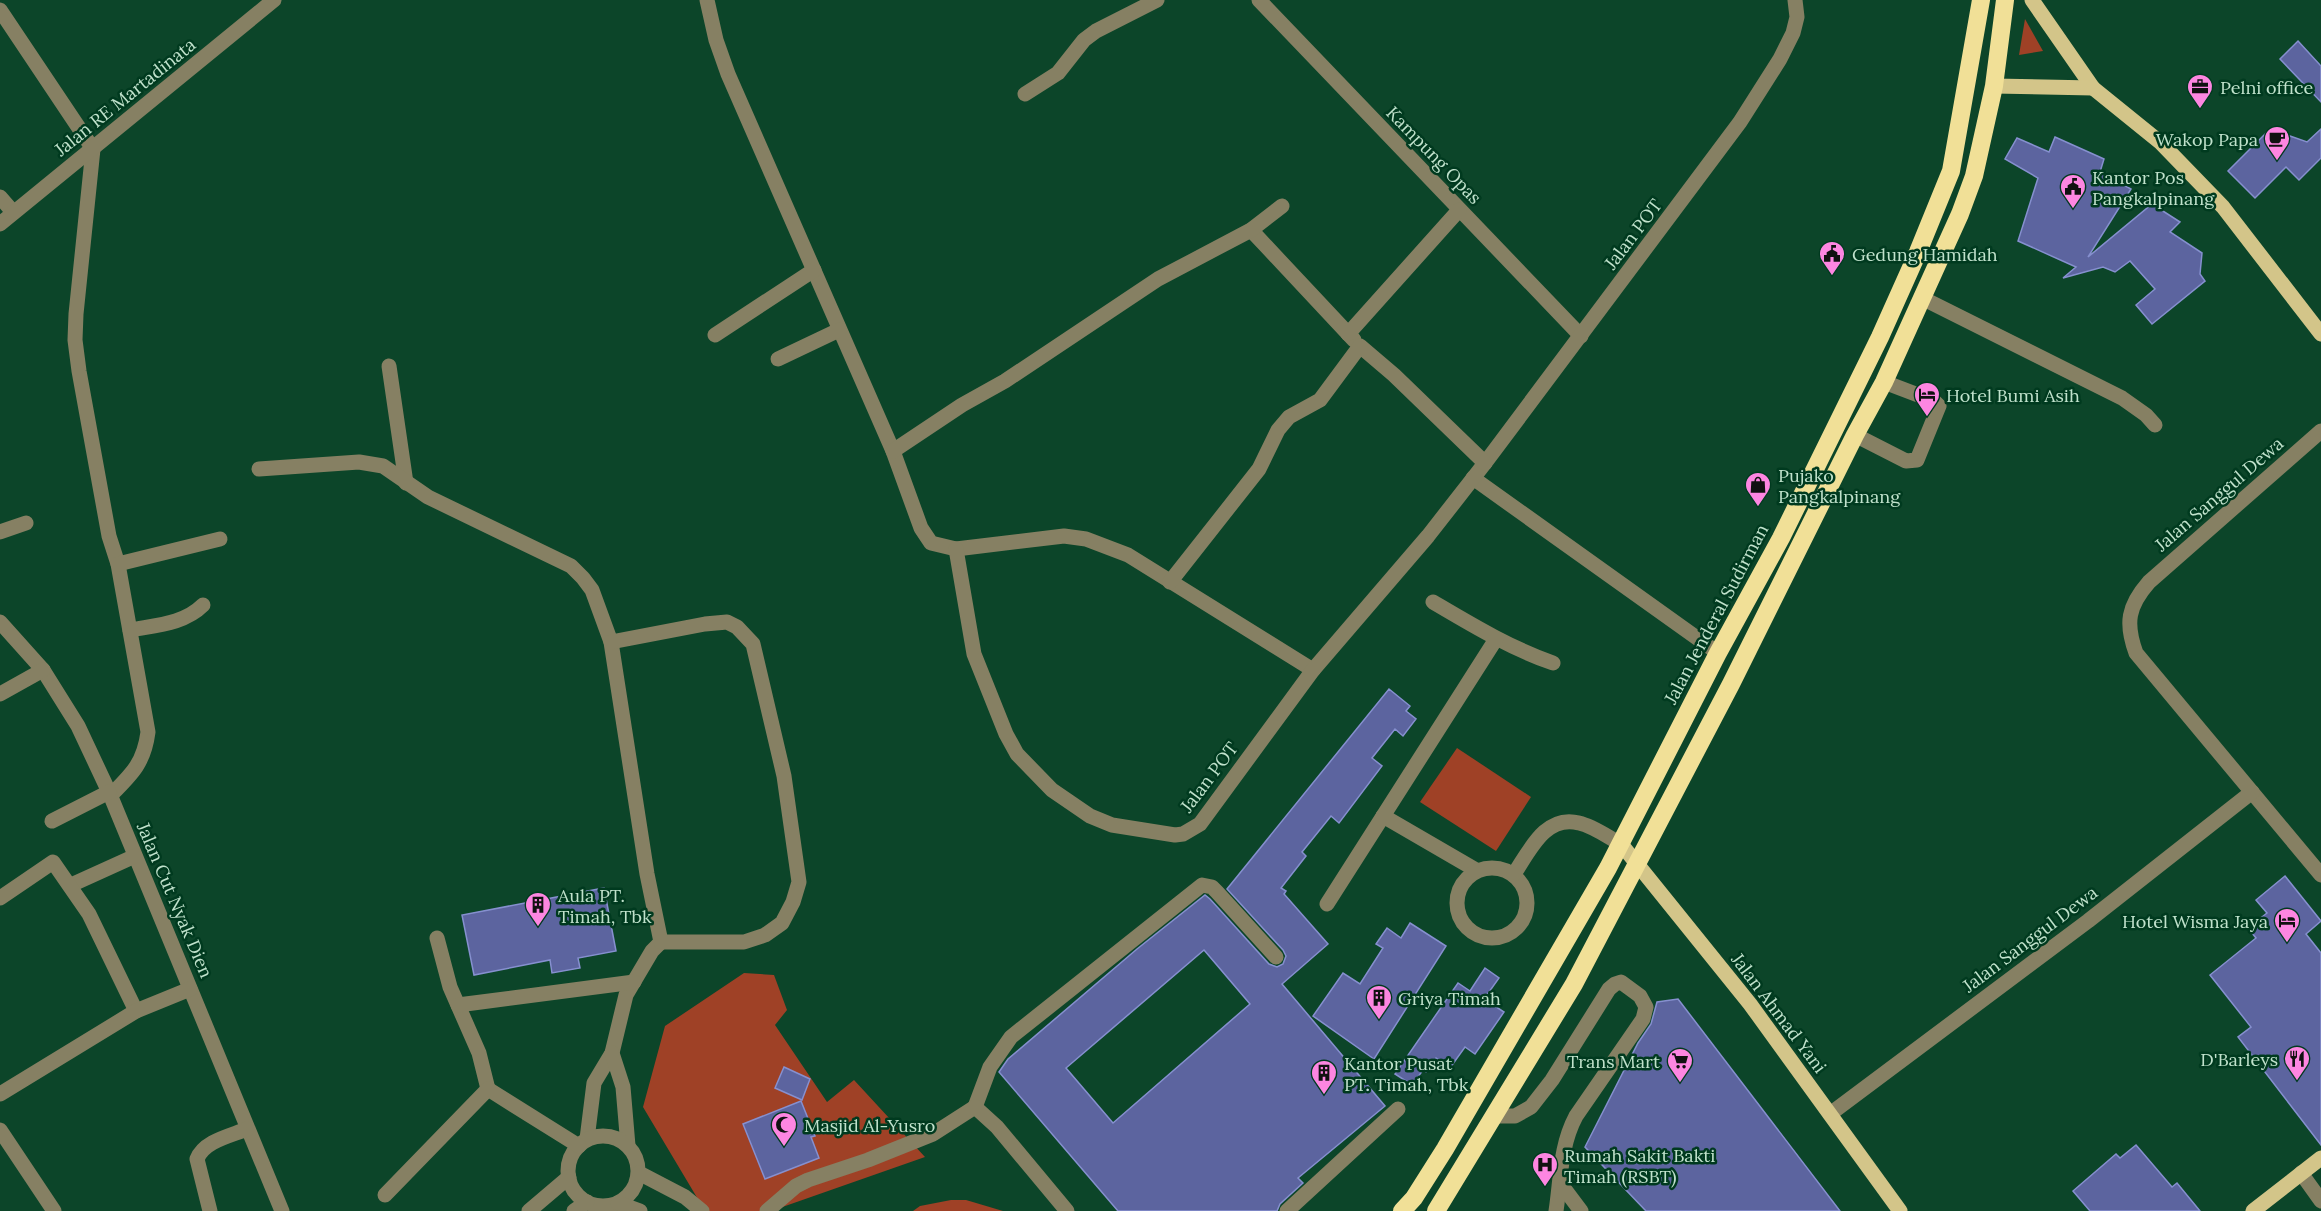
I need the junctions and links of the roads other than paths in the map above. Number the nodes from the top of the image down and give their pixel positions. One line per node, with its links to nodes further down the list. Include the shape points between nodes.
1 (274, 0): 13 (street, Jalan RE Martadinata)
2 (707, 0): 20 (street, via 728,74)
3 (1157, 0): 12 (street, via 1096,31 1058,73)
4 (1259, 0): 16 (street, Kampung Opas)
5 (1795, 0): 27 (street, Jalan POT, via 1797,17 1793,33 1740,122)
6 (1981, 0): 21 (highway, Jalan Jenderal Sudirman, via 1951,171)
7 (2005, 0): 10 (highway)
8 (2032, 0): 11 (main road)
9 (0, 10): 13 (street)
10 (1994, 86): 11 (main road); 22 (highway, via 1974,176)
11 (2093, 88): 25 (main road, via 2161,143 2223,207)
12 (1024, 94)
13 (93, 149): 17 (street, Jalan RE Martadinata); 45 (street, via 75,340 109,536)
14 (0, 197): 17 (street)
15 (1282, 206): 19 (street)
16 (1459, 210): 24 (street); 27 (street, Kampung Opas)
17 (13, 213): 18 (street, Jalan RE Martadinata)
18 (0, 224)
19 (1251, 230): 24 (street); 36 (street, via 1158,279)
20 (813, 270): 23 (street); 26 (street)
21 (1908, 274): 22 (highway); 32 (highway, Jalan Jenderal Sudirman)
22 (1925, 290): 31 (highway); 33 (street, via 2122,398)
23 (839, 330): 29 (street); 36 (street)
24 (1348, 334): 28 (street)
25 (2321, 334)
26 (715, 335)
27 (1581, 336): 37 (street, Jalan POT)
28 (1360, 346): 37 (street); 46 (street, via 1320,400 1284,423 1258,470)
29 (778, 359)
30 (389, 366): 40 (street)
31 (1884, 382): 35 (highway); 35 (street, via 1934,400 1939,406 1917,460 1906,461)
32 (1837, 420): 35 (highway); 53 (highway, Jalan Jenderal Sudirman, via 1781,538)
33 (2155, 425)
34 (2321, 431): 58 (street, Jalan Sanggul Dewa, via 2149,582 2137,595 2129,616 2136,653)
35 (1855, 435): 64 (highway)
36 (893, 451): 44 (street, via 927,539)
37 (1485, 463): 39 (street, Jalan POT)
38 (258, 469): 40 (street, via 370,462 383,466)
39 (1473, 478): 53 (street); 56 (street, Jalan POT)
40 (406, 483): 52 (street, via 572,566 592,590)
41 (26, 524): 42 (street)
42 (0, 532)
43 (220, 539): 45 (street)
44 (956, 549): 46 (street, via 1064,536 1128,555); 56 (street, Jalan POT, via 975,654 1017,754 1052,790 1090,816 1112,825 1174,835 1200,825)
45 (118, 564): 50 (street)
46 (1170, 582): 56 (street)
47 (1433, 602): 51 (street)
48 (203, 604): 50 (street, via 186,618)
49 (0, 622): 55 (street, Jalan Cut Nyak Dien)
50 (130, 630): 59 (street, via 148,732 142,759)
51 (1496, 639): 54 (street); 60 (street)
52 (611, 642): 72 (street); 72 (street, via 705,624 727,622 737,627 753,644 784,776 800,882 782,923 765,935 744,942)
53 (1718, 653): 62 (highway, Jalan Jenderal Sudirman)
54 (1553, 663)
55 (43, 670): 57 (street); 59 (street, Jalan Cut Nyak Dien, via 78,726)
56 (1313, 670)
57 (0, 694)
58 (2252, 792): 67 (street, Jalan Sanggul Dewa); 83 (street, Jalan Sanggul Dewa, via 2088,921)
59 (110, 794): 61 (street); 63 (street, Jalan Cut Nyak Dien)
60 (1383, 816): 65 (street); 70 (street)
61 (52, 821)
62 (1621, 844): 64 (main road, Jalan Ahmad Yani); 66 (street, via 1577,822 1567,822 1542,832); 109 (highway, Jalan Jenderal Sudirman, via 1445,1149)
63 (135, 856): 68 (street); 75 (street, Jalan Cut Nyak Dien)
64 (1637, 864): 83 (main road, Jalan Ahmad Yani, via 1750,1004); 84 (highway, via 1574,984)
65 (1476, 870): 66 (street, via 1502,868); 66 (street, via 1466,878 1456,902 1466,927 1489,938 1514,932 1525,916 1528,897)
66 (1514, 874)
67 (2321, 875)
68 (71, 885): 69 (street, via 53,862); 77 (street)
69 (0, 898)
70 (1327, 904)
71 (437, 938): 76 (street)
72 (661, 942): 74 (street)
73 (1276, 957): 81 (street, via 1212,887 1202,885 1011,1037 990,1067)
74 (634, 982): 76 (street); 78 (street, via 626,995)
75 (190, 988): 77 (street); 85 (street, Jalan Cut Nyak Dien)
76 (458, 1005): 79 (street, via 479,1053)
77 (136, 1011): 80 (street)
78 (612, 1053): 87 (street, via 594,1083); 88 (street, via 623,1087)
79 (488, 1089): 87 (street); 94 (street)
80 (0, 1095)
81 (975, 1107): 106 (street, via 933,1134 808,1180); 107 (street, via 998,1127)
82 (1398, 1109): 108 (street)
83 (1830, 1114): 113 (main road, Jalan Ahmad Yani)
84 (1495, 1116): 93 (street, via 1515,1116 1531,1107 1615,984 1621,982 1640,996 1646,1007 1643,1019 1567,1133); 110 (highway)
85 (247, 1129): 100 (street, via 205,1147 198,1156); 101 (street, Jalan Cut Nyak Dien)
86 (0, 1130): 99 (street)
87 (583, 1142): 88 (street, via 609,1136); 92 (street, via 572,1155)
88 (628, 1146): 90 (street)
89 (2321, 1158): 91 (main road)
90 (639, 1173): 97 (street, via 629,1196); 105 (street, via 685,1197)
91 (2301, 1173): 95 (street); 98 (main road)
92 (569, 1177): 96 (street, via 575,1191); 102 (street)
93 (1560, 1183): 111 (street); 112 (street)
94 (385, 1195)
95 (2321, 1201)
96 (587, 1202): 97 (street, via 603,1206); 103 (street)
97 (618, 1203): 104 (street)
98 (2257, 1210)
99 (54, 1211)
100 (210, 1211)
101 (282, 1211)
102 (529, 1211)
103 (574, 1211)
104 (640, 1211)
105 (702, 1211)
106 (766, 1211)
107 (1067, 1211)
108 (1287, 1211)
109 (1402, 1211)
110 (1436, 1211)
111 (1556, 1211)
112 (1581, 1211)
113 (1900, 1211)

